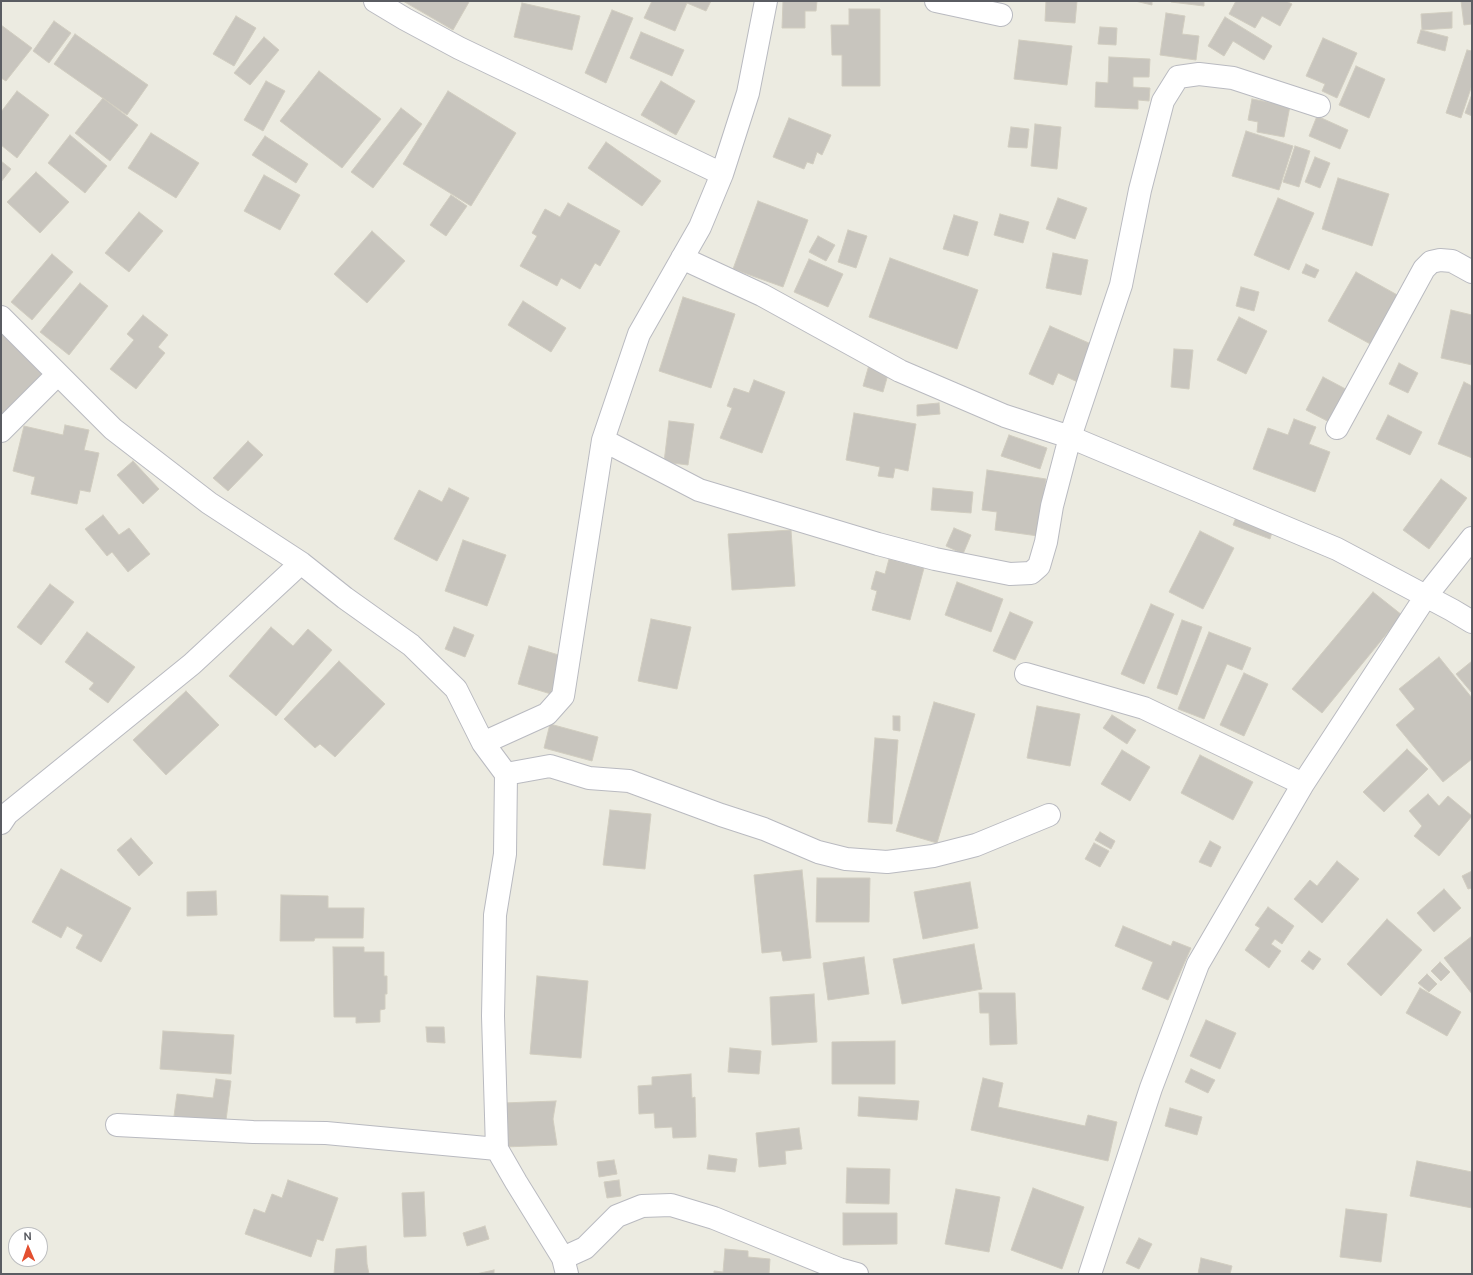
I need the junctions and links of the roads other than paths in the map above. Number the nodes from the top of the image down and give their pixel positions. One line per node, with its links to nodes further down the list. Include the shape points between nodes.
1 (375, 1): 6 (street, via 459,48)
2 (766, 1): 6 (street, via 748,93)
3 (936, 1): 4 (street)
4 (1001, 15)
5 (1319, 106): 13 (street, via 1233,78 1199,74 1178,77 1163,102 1140,190 1121,285)
6 (722, 174): 7 (street, via 700,227)
7 (682, 258): 13 (street, via 762,295 900,371 1005,416); 14 (street, via 639,334)
8 (1472, 272): 11 (street, via 1452,261 1440,260 1431,262 1424,269)
9 (1, 317): 10 (street)
10 (58, 374): 12 (street); 16 (street, via 113,429 173,476 209,504)
11 (1337, 428)
12 (1, 431)
13 (1070, 437): 14 (street, via 1039,566 1031,573 1010,574 878,544 699,490); 17 (street, via 1337,549)
14 (603, 440): 20 (street, via 564,696 547,714)
15 (1472, 538): 17 (street)
16 (300, 563): 20 (street, via 411,645 456,689); 24 (street, via 192,664 8,814)
17 (1426, 596): 18 (street); 22 (street)
18 (1472, 622)
19 (1026, 674): 22 (street, via 1144,708)
20 (483, 743): 21 (street)
21 (506, 774): 23 (street, via 550,766 589,778 629,781 764,829 818,852 846,859 887,862 933,856 976,845); 26 (street, via 505,854 495,915 493,1016)
22 (1303, 784): 29 (street, via 1198,964 1152,1088)
23 (1049, 815)
24 (1, 823)
25 (117, 1125): 26 (street, via 326,1133)
26 (497, 1149): 27 (street)
27 (565, 1266): 28 (street, via 617,1216 642,1206 671,1205 714,1218 839,1269)
28 (858, 1274)
29 (1090, 1274)

